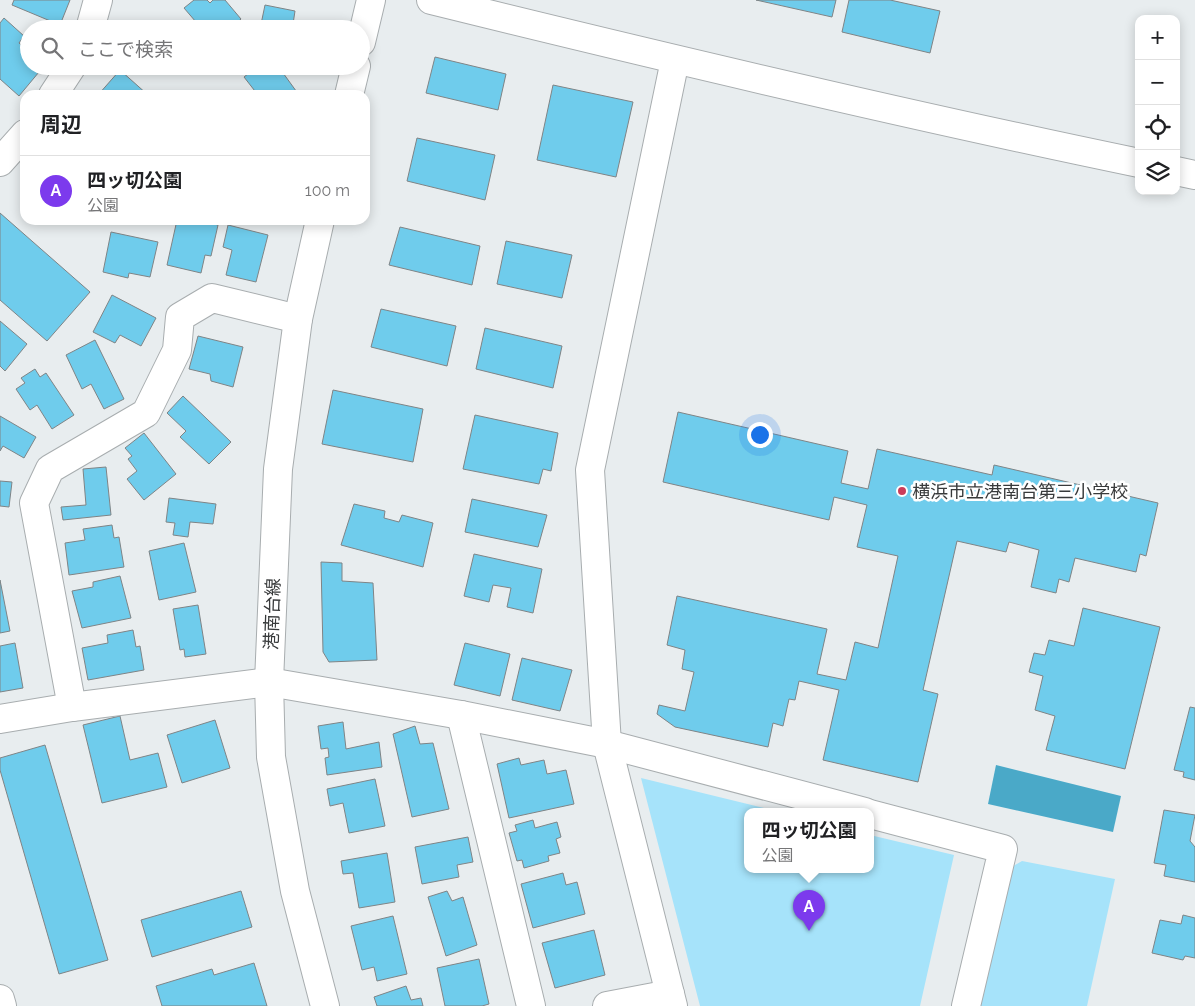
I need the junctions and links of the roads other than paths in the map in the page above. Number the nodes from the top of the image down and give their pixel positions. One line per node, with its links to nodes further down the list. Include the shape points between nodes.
1 (98, 0): 4 (street)
2 (371, 0): 5 (street)
3 (431, 0): 6 (street)
4 (92, 20)
5 (366, 20)
6 (675, 60): 13 (street, via 996,134); 22 (street, via 590,470)
7 (66, 75): 9 (street)
8 (354, 75): 10 (street)
9 (56, 90)
10 (350, 90)
11 (20, 140): 12 (street)
12 (0, 162)
13 (1135, 162)
14 (1180, 172): 15 (street)
15 (1195, 175)
16 (319, 225): 17 (street, 港南台線)
17 (298, 318): 18 (street, 港南台線, via 278,469); 19 (street, via 212,298 180,317 177,350 146,412 50,469 34,504)
18 (269, 682): 19 (street); 20 (street); 28 (street, 港南台線, via 273,766 295,891)
19 (72, 707): 21 (street)
20 (462, 715): 22 (street); 29 (street)
21 (0, 719)
22 (607, 744): 23 (street); 26 (street)
23 (850, 808)
24 (874, 815): 31 (street, via 1003,849)
25 (0, 998): 27 (street)
26 (671, 1000): 30 (street)
27 (2, 1006)
28 (325, 1006)
29 (531, 1006)
30 (607, 1006)
31 (966, 1006)

